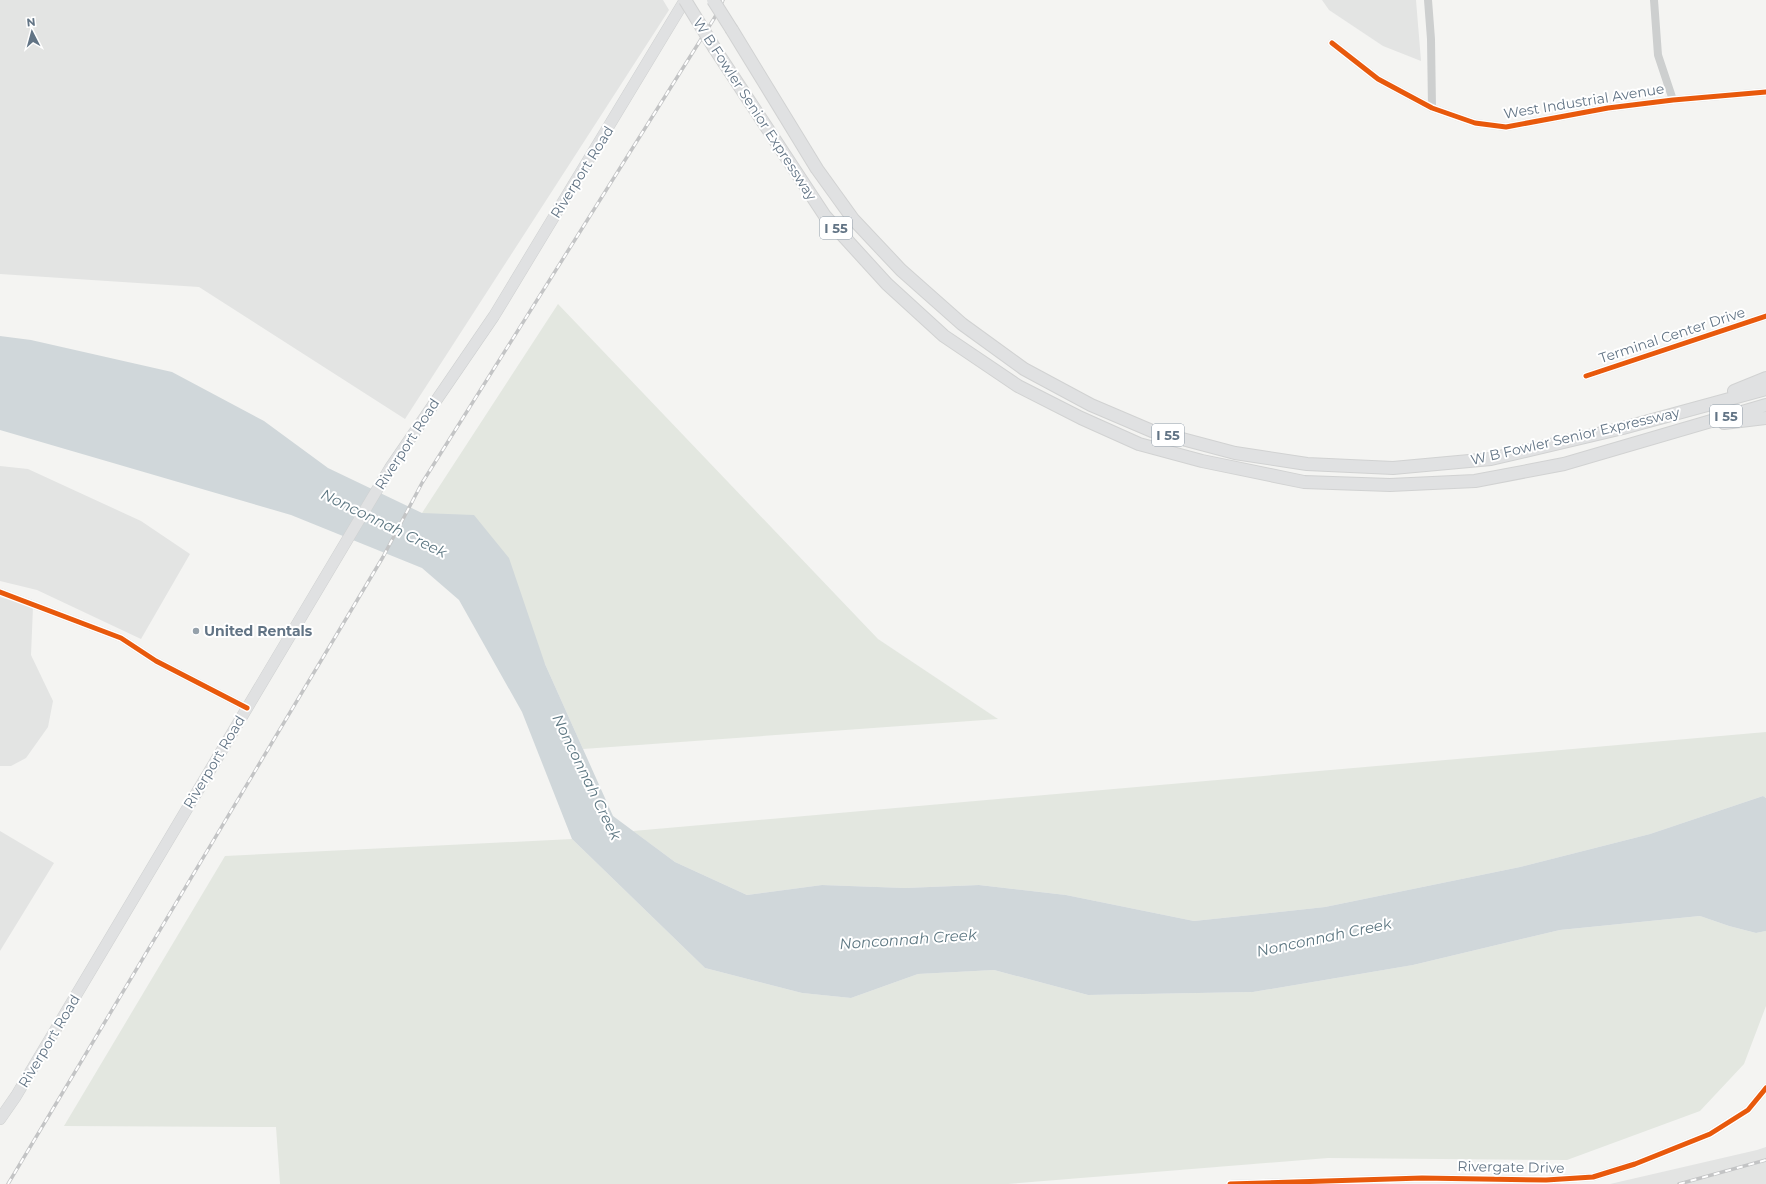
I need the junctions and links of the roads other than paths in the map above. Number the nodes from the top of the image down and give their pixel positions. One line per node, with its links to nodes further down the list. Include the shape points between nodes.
1 (685, 0): 16 (highway, W B Fowler Senior Expressway / I 55, bridge, via 825,216 887,284 944,336 1018,386 1139,444 1202,461 1304,482 1390,485 1475,481 1564,464); 18 (main road, Riverport Road, via 494,316 390,468)
2 (713, 0): 14 (highway, W B Fowler Senior Expressway / I 55, bridge, via 817,169 853,219 901,270 962,324 1024,369 1091,405 1152,430 1235,453 1308,464 1393,468 1492,459)
3 (1428, 0): 8 (street)
4 (1654, 0): 7 (street, via 1658,55)
5 (1332, 43): 8 (street, West Industrial Avenue, via 1378,79)
6 (1766, 92): 7 (street, West Industrial Avenue)
7 (1673, 100): 8 (street, West Industrial Avenue, via 1608,108 1506,127 1475,124)
8 (1432, 108)
9 (1766, 316): 10 (street, Terminal Center Drive)
10 (1586, 376)
11 (1766, 378): 14 (highway)
12 (1766, 389): 14 (highway, W B Fowler Senior Expressway / I 55)
13 (1766, 405): 16 (highway, W B Fowler Senior Expressway / I 55)
14 (1685, 411)
15 (1766, 418): 16 (highway)
16 (1687, 427)
17 (0, 592): 18 (street, via 121,638 156,661)
18 (247, 708): 20 (main road, Riverport Road)
19 (1766, 1088): 21 (street, Rivergate Drive, via 1748,1110 1710,1134 1593,1178 1422,1178)
20 (0, 1119)
21 (1230, 1184)

